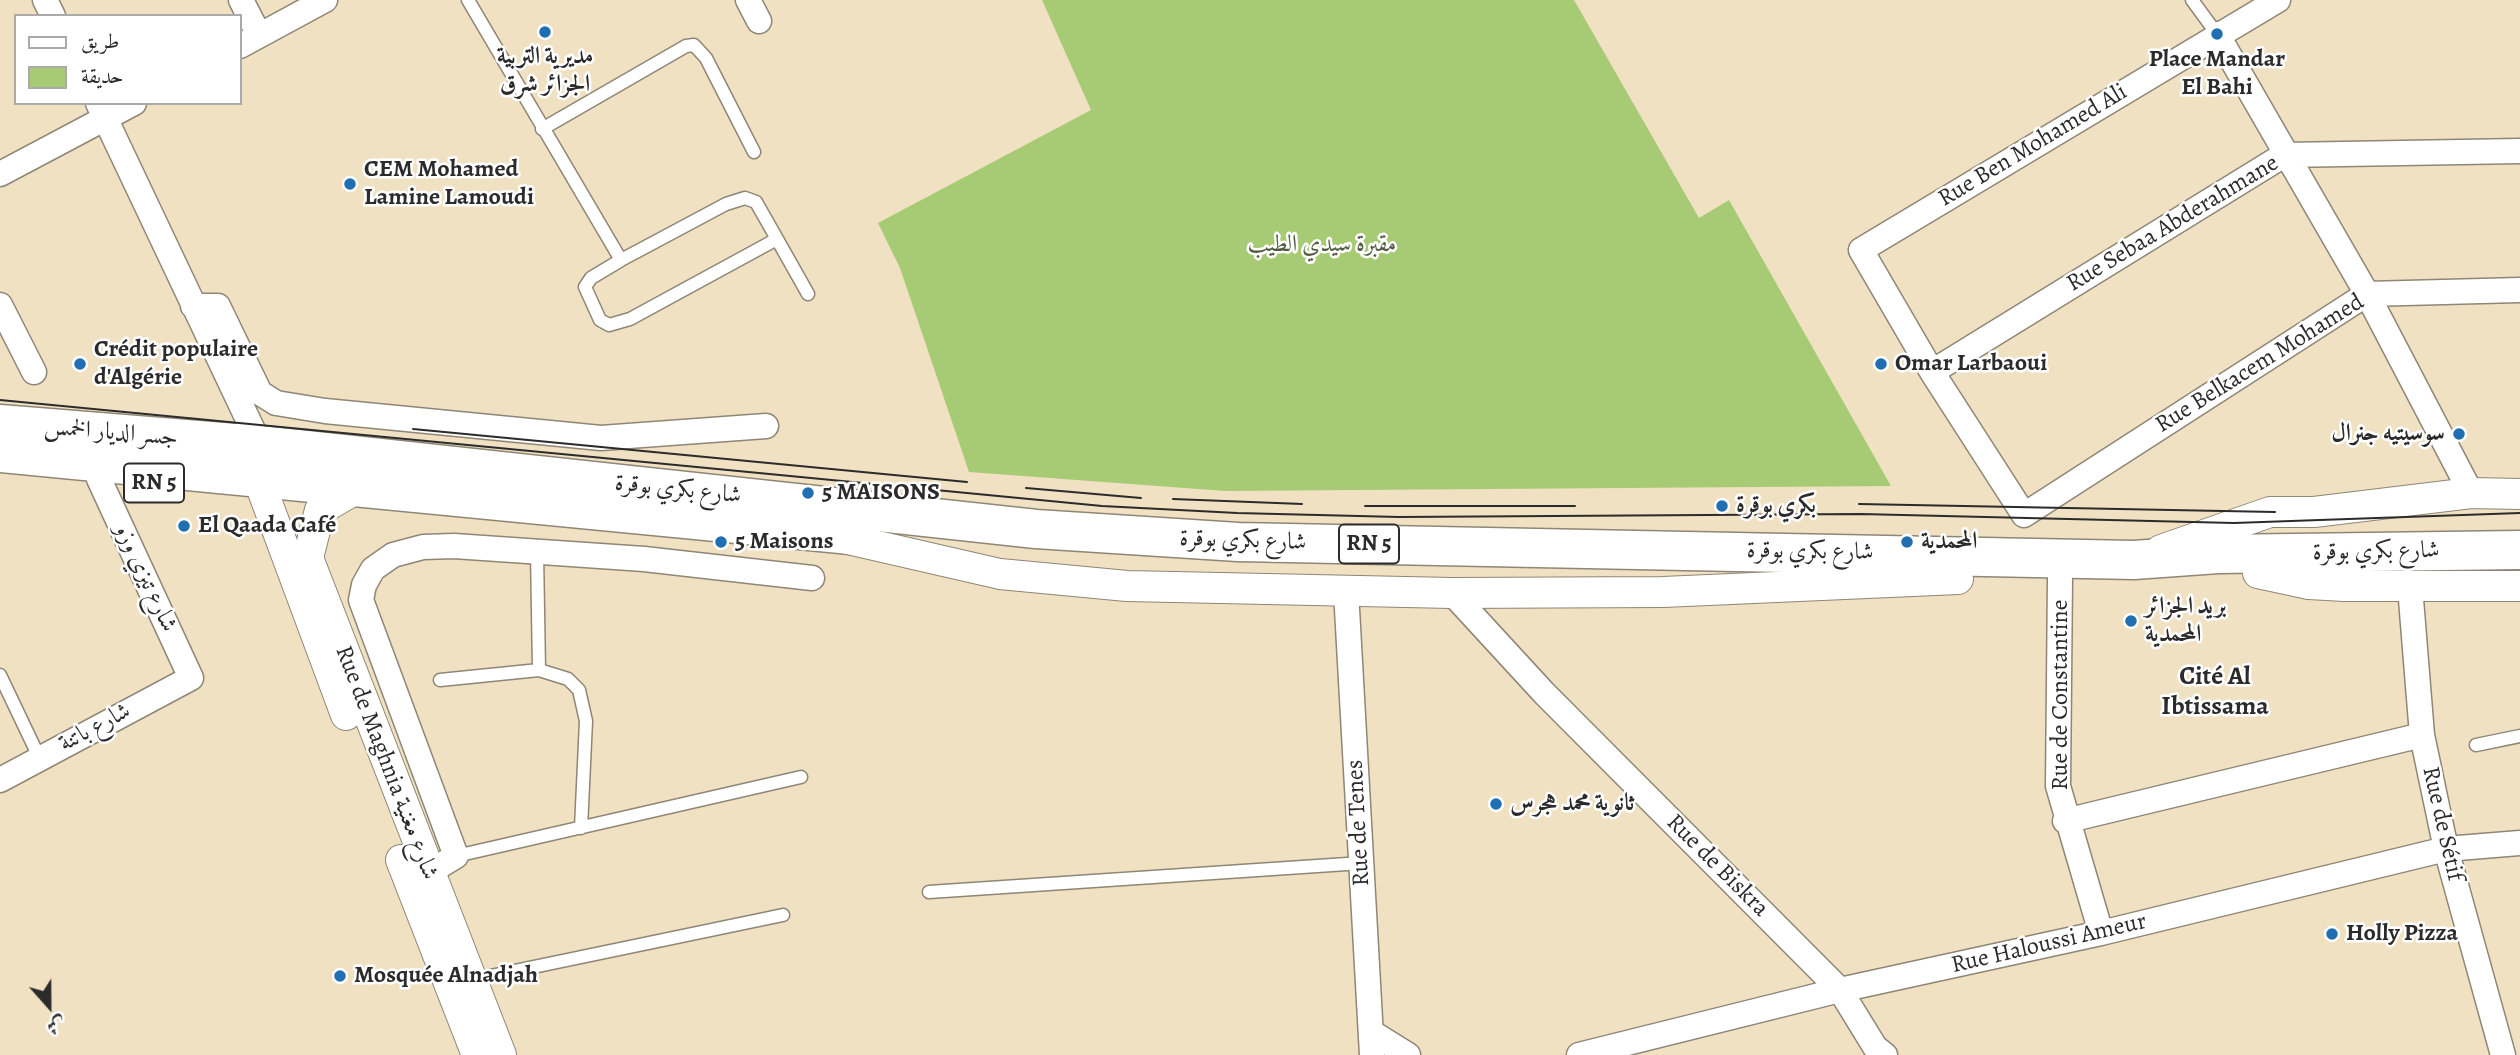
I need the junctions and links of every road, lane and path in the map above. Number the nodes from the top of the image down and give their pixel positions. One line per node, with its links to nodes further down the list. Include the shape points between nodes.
1 (242, 0): 7 (street)
2 (325, 0): 7 (street)
3 (468, 0): 10 (lane)
4 (2192, 0): 6 (lane)
5 (2278, 0): 6 (street, Rue Ben Mohamed Ali)
6 (2217, 34): 13 (street); 23 (street, Rue Ben Mohamed Ali, via 1861,250)
7 (250, 41)
8 (126, 105): 9 (street)
9 (102, 111): 14 (street); 21 (street)
10 (542, 129): 12 (lane, via 685,46 694,46 706,58); 16 (lane)
11 (2520, 151): 13 (street, Rue Sebaa Abderahmane)
12 (754, 152)
13 (2284, 155): 19 (street); 23 (street, Rue Sebaa Abderahmane)
14 (0, 174)
15 (777, 239): 16 (lane, via 756,202 745,198); 16 (lane, via 630,319 610,325 600,320 585,287 591,278); 18 (lane)
16 (621, 260)
17 (2520, 290): 19 (street, Rue Belkacem Mohamed)
18 (807, 294)
19 (2367, 294): 23 (street, Rue Belkacem Mohamed, via 2024,515); 34 (street)
20 (0, 305): 22 (street)
21 (193, 306): 25 (street, via 218,306 260,393 276,403 601,438); 26 (street)
22 (34, 372)
23 (1932, 372)
24 (0, 424): 28 (highway, جسر الديار الخمس / RN 5)
25 (766, 426)
26 (260, 445): 28 (highway, شارع بكري بوقرة / RN 5); 39 (highway, شارع بكري بوقرة / RN 5, via 1036,529 1238,542)
27 (0, 453): 28 (highway, جسر الديار الخمس / RN 5)
28 (222, 458): 31 (highway, شارع بكري بوقرة / RN 5)
29 (0, 470): 30 (highway, RN 5)
30 (99, 480): 33 (highway, RN 5); 51 (street, شارع تيزي وزو)
31 (309, 483): 32 (highway, شارع بكري بوقرة / RN 5); 33 (highway, RN 5)
32 (359, 487): 36 (highway, شارع بكري بوقرة / RN 5); 65 (street, Rue de Maghnia شارع مغنية, via 320,510 308,558)
33 (262, 489): 65 (street, Rue de Maghnia شارع مغنية)
34 (2471, 494): 35 (street); 39 (street, via 2314,512 2270,512)
35 (2520, 494)
36 (816, 531): 44 (highway, شارع بكري بوقرة / RN 5, via 1212,566); 47 (street, via 1012,575 1127,586)
37 (2520, 550): 39 (highway, شارع بكري بوقرة / RN 5, via 2218,554)
38 (537, 552): 43 (street); 49 (lane); 63 (street, via 423,547 393,555 373,569 364,585 361,600 367,618)
39 (2134, 560)
40 (2520, 569): 41 (highway, شارع بكري بوقرة / RN 5)
41 (2258, 573): 42 (highway, شارع بكري بوقرة / RN 5); 46 (street, via 2309,583)
42 (2060, 577): 44 (highway, شارع بكري بوقرة / RN 5); 59 (street, Rue de Constantine, via 2058,786)
43 (812, 578)
44 (1958, 579): 48 (street, via 1663,592)
45 (2520, 586): 46 (street)
46 (2410, 587): 53 (street, Rue de Sétif)
47 (1346, 591): 48 (street); 64 (street, Rue de Tenes)
48 (1452, 593): 70 (street, Rue de Biskra)
49 (539, 670): 52 (lane); 60 (lane, via 568,679 585,706)
50 (0, 675): 56 (lane)
51 (191, 678): 56 (street, شارع باتنة)
52 (440, 680)
53 (2422, 735): 59 (street); 62 (street, Rue de Sétif)
54 (2520, 736): 55 (lane)
55 (2476, 745)
56 (39, 757): 58 (street, شارع باتنة)
57 (801, 777): 60 (lane)
58 (0, 780)
59 (2066, 821): 68 (street, Rue de Constantine)
60 (581, 828): 63 (lane)
61 (2520, 843): 62 (street, Rue Haloussi Ameur)
62 (2446, 849): 68 (street, Rue Haloussi Ameur); 77 (street, Rue de Sétif)
63 (456, 856): 65 (street)
64 (1362, 863): 66 (lane); 71 (street, Rue de Tenes)
65 (419, 879): 69 (street, Rue de Maghnia شارع مغنية)
66 (929, 892)
67 (783, 915): 69 (lane)
68 (2101, 933): 70 (street, Rue Haloussi Ameur)
69 (461, 982): 72 (street, Rue de Maghnia شارع مغنية); 73 (street, Rue de Maghnia شارع مغنية)
70 (1840, 990): 75 (street, Rue Haloussi Ameur); 76 (street, Rue de Biskra, via 1875,1047)
71 (1371, 1044): 74 (street)
72 (477, 1055)
73 (501, 1055)
74 (1408, 1055)
75 (1579, 1055)
76 (1885, 1055)
77 (2503, 1055)

